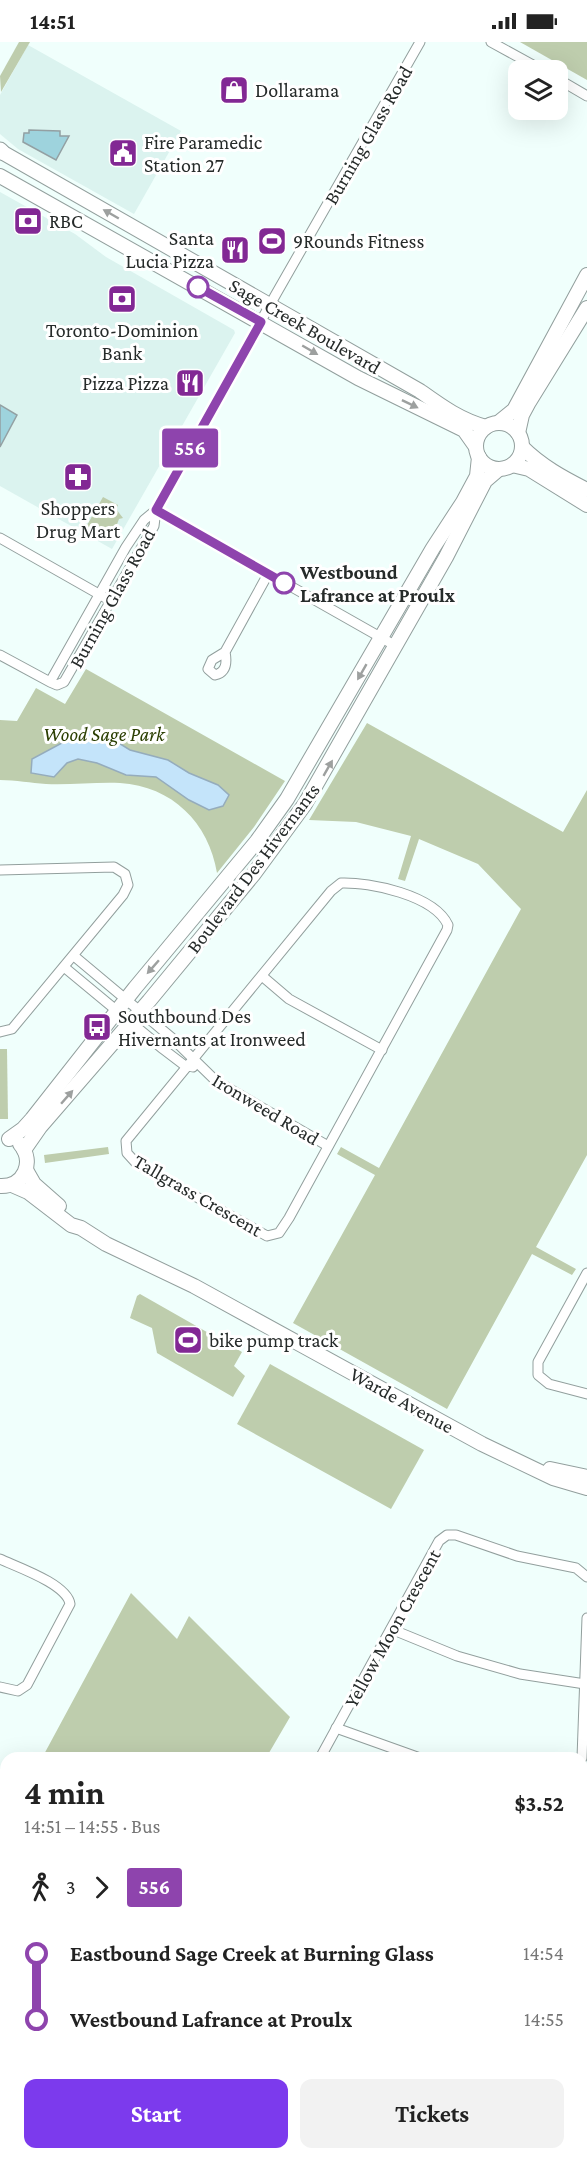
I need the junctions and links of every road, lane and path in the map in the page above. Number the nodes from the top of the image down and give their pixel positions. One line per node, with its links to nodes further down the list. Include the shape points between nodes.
1 (420, 42): 9 (street, Burning Glass Road)
2 (491, 42): 3 (street)
3 (524, 60)
4 (568, 86): 5 (street)
5 (587, 96)
6 (1, 151): 9 (street, Sage Creek Boulevard, one-way to 6)
7 (0, 176): 11 (street, Sage Creek Boulevard)
8 (587, 275): 12 (street, via 514,410)
9 (270, 306): 11 (street, Burning Glass Road); 12 (street, Sage Creek Boulevard, via 420,391 468,423)
10 (587, 308): 13 (street, via 526,409)
11 (261, 322): 14 (street, Sage Creek Boulevard, one-way to 14, via 358,378 464,430); 18 (street, Burning Glass Road)
12 (492, 425): 13 (street, via 511,426); 14 (street, via 477,438)
13 (520, 440): 15 (street, via 520,455); 16 (street, via 534,460)
14 (477, 452): 15 (street, via 490,467); 23 (street, Boulevard Des Hivernants, via 477,476)
15 (505, 467): 17 (street, via 530,468); 24 (street, Boulevard Des Hivernants, via 485,481)
16 (587, 490)
17 (587, 504)
18 (156, 510): 20 (street); 21 (street, Burning Glass Road, via 144,520); 22 (street, Burning Glass Road, via 154,526)
19 (0, 538): 21 (street)
20 (268, 574): 23 (street); 25 (street)
21 (99, 594): 22 (street); 27 (street, Burning Glass Road)
22 (111, 601): 27 (street, Burning Glass Road, via 69,675 61,684)
23 (382, 638): 24 (street); 32 (street, Boulevard Des Hivernants, one-way to 32, via 287,799)
24 (396, 646): 34 (street, Boulevard Des Hivernants, one-way to 24, via 253,875 305,804)
25 (225, 652)
26 (0, 654): 27 (street)
27 (50, 682)
28 (0, 870): 29 (street, via 114,867 125,874 127,890)
29 (74, 956): 30 (street); 32 (street, Ironweed Road)
30 (64, 968): 33 (street, Ironweed Road); 36 (street, via 12,1029)
31 (262, 976): 37 (street, via 289,999); 37 (street, Tallgrass Crescent, via 336,885 391,890 430,907 445,919 447,930); 38 (street, Tallgrass Crescent)
32 (127, 999): 33 (street, Boulevard Des Hivernants); 34 (street, Ironweed Road)
33 (117, 1011): 35 (street, Ironweed Road); 39 (street, Boulevard Des Hivernants, via 23,1130)
34 (140, 1011): 35 (street, Boulevard Des Hivernants); 38 (street, Ironweed Road)
35 (131, 1022): 38 (street, Ironweed Road); 41 (street, Boulevard Des Hivernants, one-way to 35)
36 (0, 1032)
37 (382, 1050): 40 (street, Tallgrass Crescent)
38 (190, 1062): 40 (street, Ironweed Road, via 227,1089); 40 (street, Tallgrass Crescent, via 126,1141 127,1153 137,1164 263,1235 273,1236 284,1227)
39 (5, 1138): 41 (street)
40 (328, 1146)
41 (24, 1150): 42 (street)
42 (26, 1170): 43 (street); 44 (street, Warde Avenue, via 34,1184 75,1218)
43 (6, 1185): 44 (street, Warde Avenue, via 28,1192 71,1226)
44 (81, 1228): 47 (street, Warde Avenue, via 482,1444)
45 (587, 1273): 46 (street, via 538,1362 538,1375 549,1384)
46 (587, 1394)
47 (534, 1467): 48 (street, Warde Avenue); 49 (street, Warde Avenue, via 553,1478)
48 (587, 1477)
49 (587, 1488)
50 (0, 1558): 55 (street, via 59,1588 70,1604 27,1685 18,1691)
51 (587, 1577): 53 (street, Yellow Moon Crescent, via 576,1568 447,1535)
52 (587, 1618): 54 (street)
53 (391, 1629): 54 (street, via 457,1656 520,1674); 56 (street, Yellow Moon Crescent)
54 (585, 1684): 59 (street)
55 (0, 1687)
56 (336, 1728): 57 (street, Yellow Moon Crescent); 58 (street)
57 (323, 1752)
58 (403, 1752)
59 (582, 1752)

